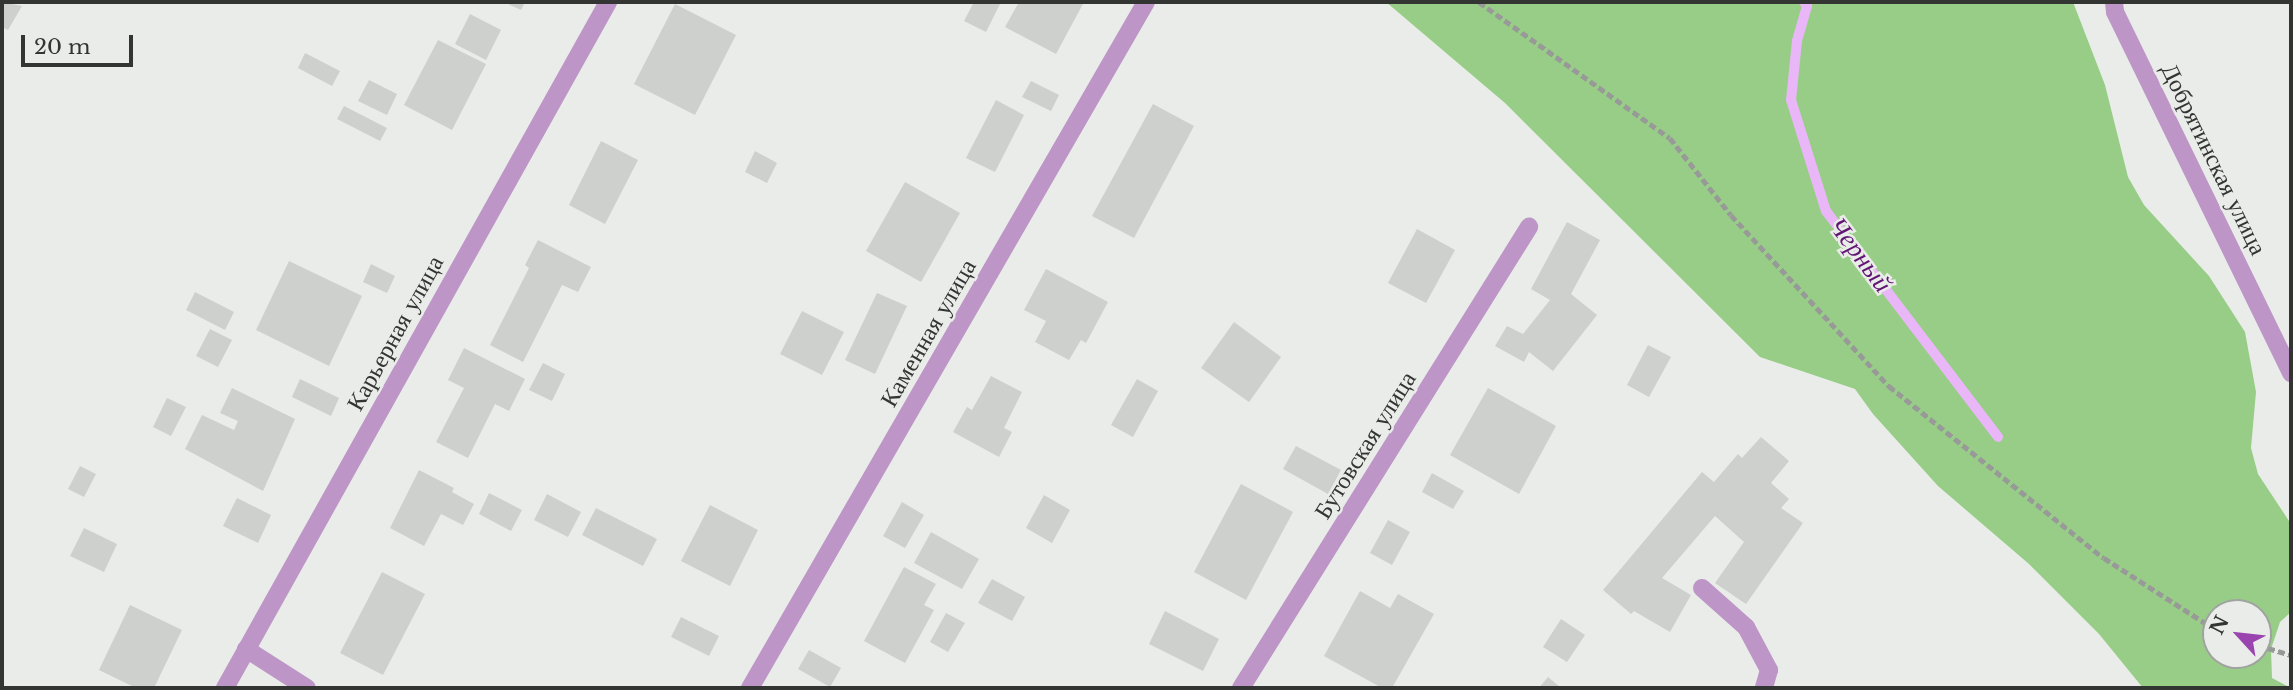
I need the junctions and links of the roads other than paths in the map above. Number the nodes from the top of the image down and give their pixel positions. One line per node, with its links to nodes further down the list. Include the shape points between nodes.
1 (608, 2): 7 (street, Карьерная улица)
2 (1146, 2): 10 (street, Каменная улица)
3 (2114, 2): 5 (street, Добрятинская улица)
4 (1529, 228): 11 (street, Бутовская улица)
5 (2291, 373)
6 (1702, 588): 12 (street, via 1746,627 1769,670)
7 (246, 649): 8 (street, Карьерная улица); 9 (street)
8 (225, 688)
9 (307, 688)
10 (750, 688)
11 (1241, 688)
12 (1764, 688)

